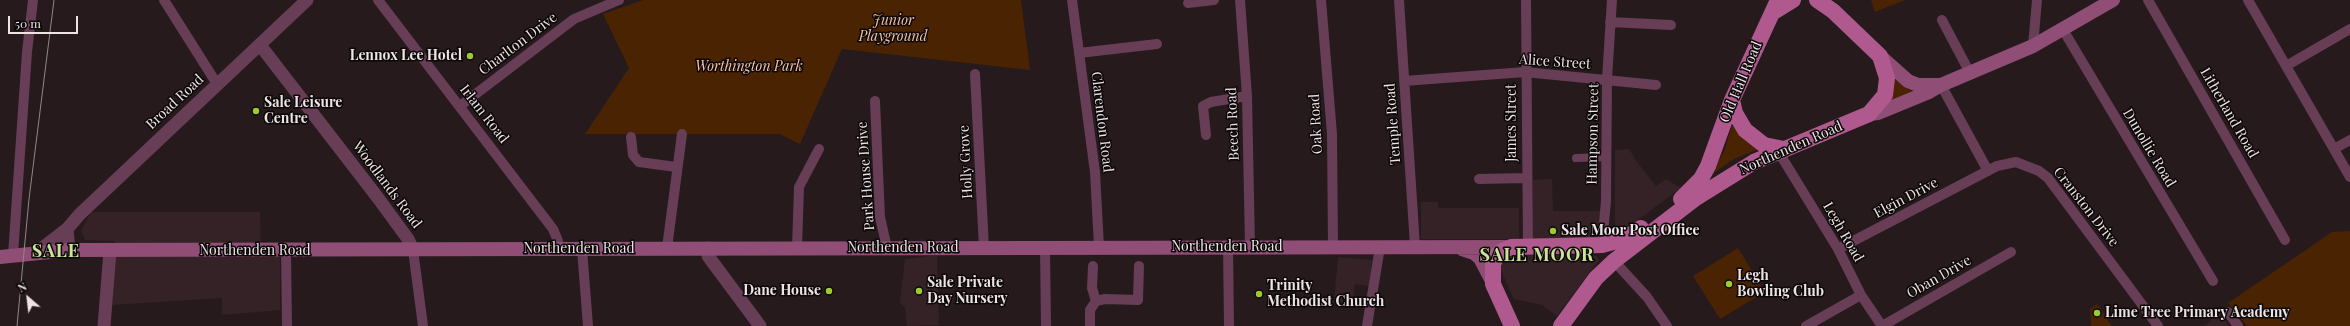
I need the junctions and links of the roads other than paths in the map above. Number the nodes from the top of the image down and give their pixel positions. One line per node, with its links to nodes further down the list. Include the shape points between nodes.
1 (33, 0): 87 (street)
2 (164, 0): 37 (street)
3 (378, 0): 43 (street, Irlam Road)
4 (619, 0): 43 (street, Charlton Drive, via 574,19)
5 (1072, 0): 29 (street, Clarendon Road)
6 (1214, 0): 19 (street)
7 (1240, 0): 40 (street, Beech Road)
8 (1321, 0): 68 (street, Oak Road, via 1332,134)
9 (1399, 0): 36 (street, Temple Road)
10 (1526, 0): 32 (street, James Street)
11 (1612, 0): 22 (street, Hampson Street)
12 (1793, 0): 20 (main road)
13 (1817, 0): 30 (main road, via 1833,11)
14 (2037, 0): 28 (street)
15 (2113, 0): 24 (main road, Northenden Road)
16 (2148, 0): 61 (street, Litherland Road)
17 (2248, 0): 31 (street)
18 (302, 2): 27 (street, Broad Road)
19 (1188, 3)
20 (1775, 7): 41 (main road, Old Hall Road)
21 (1942, 20): 33 (street)
22 (1610, 22): 23 (street); 35 (street, Hampson Street)
23 (1671, 26)
24 (2062, 28): 28 (main road, Northenden Road); 91 (street, Dunollie Road)
25 (2350, 29): 31 (street)
26 (1157, 44): 29 (street)
27 (260, 45): 37 (street, Broad Road); 82 (street, Woodlands Road, via 378,198)
28 (2033, 46): 33 (main road, Northenden Road)
29 (1079, 53): 65 (street, Clarendon Road, via 1095,172)
30 (1880, 56): 39 (main road, Northenden Road, via 1908,81 1918,85); 44 (main road, via 1887,78 1885,95)
31 (2286, 66): 50 (street)
32 (1525, 72): 35 (street, Alice Street); 36 (street, Alice Street); 58 (street, James Street)
33 (1970, 73): 39 (main road, Northenden Road)
34 (975, 74): 75 (street, Holly Grove)
35 (1607, 79): 38 (street, Alice Street); 53 (street, Hampson Street)
36 (1404, 81): 63 (street, Temple Road)
37 (217, 84): 60 (street, Broad Road)
38 (1656, 85)
39 (1941, 85): 44 (main road, Northenden Road, via 1878,113); 56 (street)
40 (1247, 96): 46 (street, via 1211,102 1203,106); 67 (street, Beech Road)
41 (1732, 100): 51 (main road, via 1735,113 1745,130 1764,145); 54 (main road, Old Hall Road)
42 (875, 102): 74 (street, Park House Drive, via 880,217)
43 (460, 106): 78 (street, Irlam Road, via 553,229)
44 (1869, 114): 51 (main road, Northenden Road)
45 (682, 134): 55 (street)
46 (1206, 135)
47 (631, 137): 55 (street, via 633,155 639,162)
48 (2350, 140): 50 (street)
49 (819, 149): 73 (street, via 800,187)
50 (2334, 149): 57 (street)
51 (1781, 150): 80 (street, Legh Road); 88 (main road, Northenden Road, via 1754,162 1702,194)
52 (1576, 158): 53 (street)
53 (1606, 162): 62 (street, Hampson Street)
54 (1708, 166): 62 (main road, Northenden Road, via 1701,179 1673,205 1624,239)
55 (676, 167): 71 (street)
56 (1988, 171): 80 (street, Elgin Drive); 110 (street, Cranston Drive, via 1997,166 2016,162 2039,171 2048,178)
57 (2350, 176)
58 (1526, 178): 59 (street); 64 (street, James Street)
59 (1479, 179)
60 (67, 229): 81 (street); 86 (street, Broad Road)
61 (2285, 240)
62 (1602, 245): 64 (main road, Northenden Road)
63 (1415, 246): 69 (main road, Northenden Road); 77 (main road, Northenden Road)
64 (1528, 246): 70 (main road, Northenden Road)
65 (1099, 247): 66 (main road, Northenden Road); 76 (main road, Northenden Road)
66 (1228, 247): 67 (main road, Northenden Road); 103 (street)
67 (1250, 247): 68 (main road, Northenden Road)
68 (1333, 247): 69 (main road, Northenden Road)
69 (1380, 247): 104 (street)
70 (1511, 247): 77 (main road, Northenden Road); 92 (main road, via 1497,255 1494,264)
71 (666, 248): 72 (main road, Northenden Road); 79 (main road, Northenden Road)
72 (707, 248): 73 (main road, Northenden Road); 100 (street, via 708,256)
73 (797, 248): 74 (main road, Northenden Road)
74 (887, 248): 75 (main road, Northenden Road)
75 (984, 248): 76 (main road, Northenden Road)
76 (1045, 248): 101 (street)
77 (1458, 248): 92 (main road, via 1474,253 1480,258)
78 (558, 249): 79 (main road, Northenden Road); 82 (main road, Northenden Road)
79 (582, 249): 99 (street)
80 (1838, 249): 93 (street, Legh Road)
81 (69, 250): 83 (main road, Northenden Road); 86 (main road, Northenden Road)
82 (413, 250): 84 (main road, Northenden Road); 98 (street)
83 (110, 251): 84 (main road, Northenden Road); 96 (street)
84 (286, 251): 97 (street)
85 (2011, 252): 109 (street, Oban Drive)
86 (36, 253): 87 (main road, Northenden Road)
87 (10, 255)
88 (1614, 261): 106 (main road, Northenden Road, via 1596,278); 107 (street, via 1646,297)
89 (1093, 266): 94 (street, via 1092,288)
90 (1140, 266): 94 (street, via 1138,300)
91 (2213, 281)
92 (1494, 284): 105 (main road)
93 (1861, 295): 108 (street); 109 (street, Legh Road)
94 (1096, 301): 102 (street, via 1090,310)
95 (2228, 312): 111 (street)
96 (104, 326)
97 (287, 326)
98 (423, 326)
99 (588, 326)
100 (760, 326)
101 (1046, 326)
102 (1090, 326)
103 (1229, 326)
104 (1367, 326)
105 (1512, 326)
106 (1561, 326)
107 (1667, 326)
108 (1806, 326)
109 (1882, 326)
110 (2158, 326)
111 (2238, 326)

